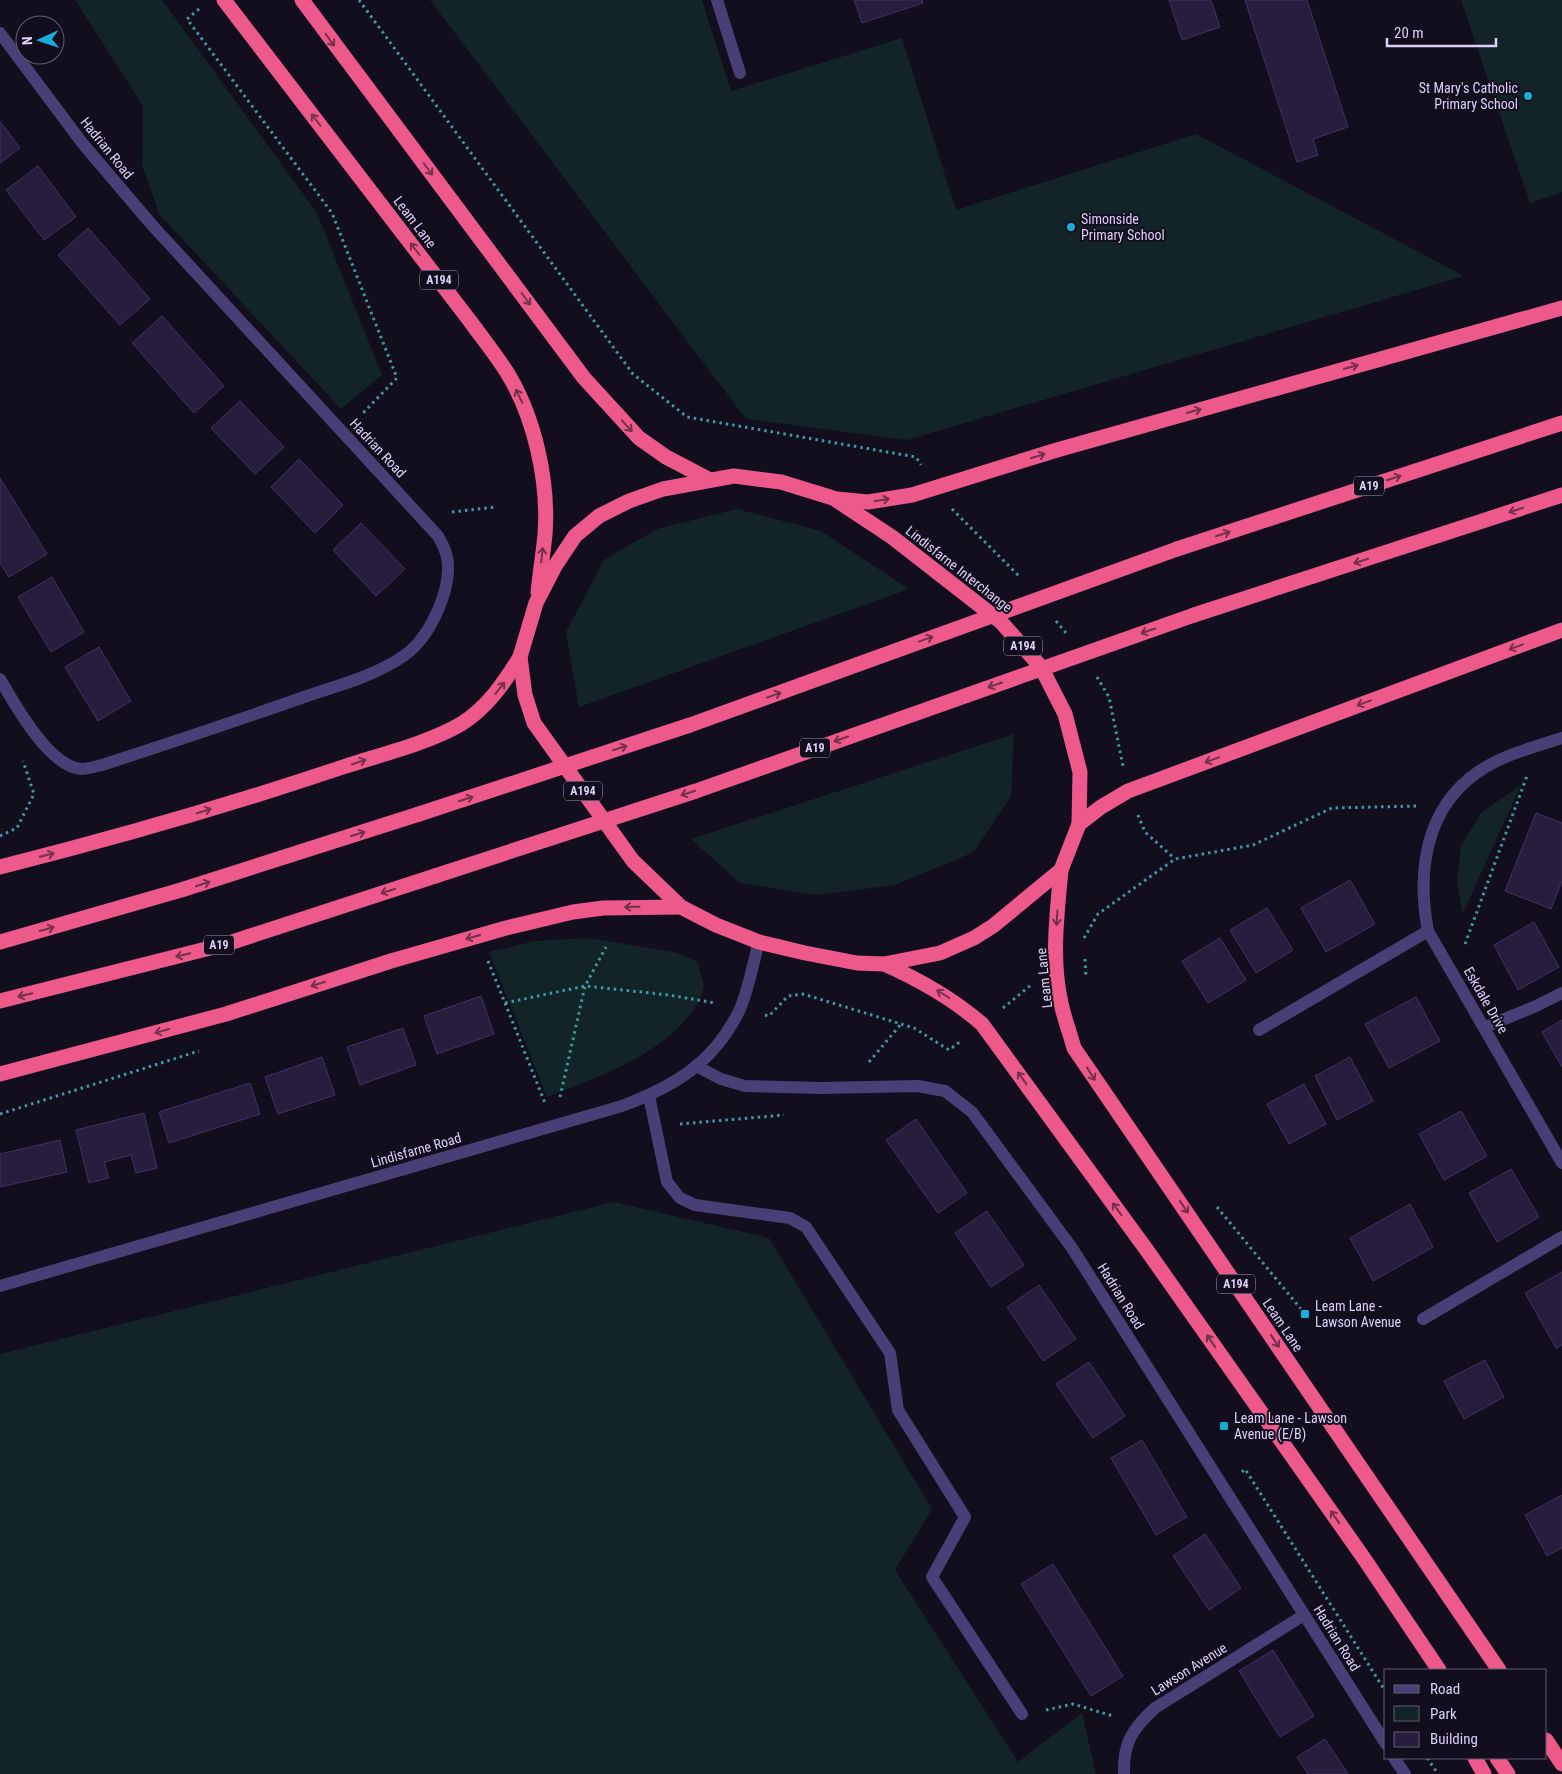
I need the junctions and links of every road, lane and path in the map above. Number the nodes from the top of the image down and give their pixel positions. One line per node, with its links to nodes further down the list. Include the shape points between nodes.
1 (224, 0): 18 (highway, Leam Lane / A194, one-way to 1, via 545,534 543,485 526,410 508,374)
2 (302, 0): 11 (highway, one-way to 11, via 584,378 639,438 666,457)
3 (359, 0): 12 (path, via 633,374 687,416 916,457)
4 (717, 0): 7 (street)
5 (187, 19): 10 (path, via 332,213 397,378)
6 (0, 33): 10 (street, Hadrian Road, via 83,144 152,225)
7 (740, 73)
8 (1562, 308): 12 (highway, one-way to 8, via 1067,447)
9 (1562, 423): 37 (highway, A19, one-way to 9, bridge, via 181,890 690,725 1176,549)
10 (343, 433): 16 (street, Hadrian Road)
11 (708, 479): 14 (highway, Lindisfarne Interchange / A194, via 734,476 781,482); 18 (highway, Lindisfarne Interchange / A194, via 629,500 600,516 574,536)
12 (934, 488): 14 (highway, one-way to 12, via 868,502); 17 (path)
13 (1562, 495): 49 (highway, A19, one-way to 49, bridge, via 1194,615 705,787 226,944)
14 (833, 498): 30 (highway, Lindisfarne Interchange / A194, via 892,537 1001,622 1041,666 1065,714 1080,772)
15 (496, 507): 16 (path)
16 (421, 515): 24 (street, Hadrian Road, via 438,536 446,554 442,600 427,632 406,654 379,669 325,690 83,769 67,765 50,752)
17 (1020, 578)
18 (536, 603): 22 (highway, Lindisfarne Interchange / A194)
19 (1051, 615): 21 (path)
20 (1562, 630): 28 (highway, one-way to 28)
21 (1070, 638)
22 (520, 657): 33 (highway, one-way to 22, via 102,841 287,786 421,741 460,725 476,712 501,688); 35 (highway, Lindisfarne Interchange / A194, via 525,695 534,723 633,861)
23 (1096, 675): 28 (path, via 1109,697)
24 (0, 679)
25 (1562, 738): 26 (street, Eskdale Drive)
26 (1538, 746): 29 (street, Eskdale Drive, via 1497,761 1472,776); 45 (path)
27 (20, 753): 31 (path, via 34,794 18,828)
28 (1128, 791): 30 (highway); 32 (path, via 1146,832)
29 (1445, 805): 32 (path, via 1332,808 1253,845); 36 (street, Eskdale Drive, via 1428,841 1423,902)
30 (1079, 824): 34 (highway, Lindisfarne Interchange / A194)
31 (0, 836)
32 (1175, 858): 40 (path, via 1098,914 1083,938)
33 (0, 867)
34 (1061, 870): 43 (highway, Lindisfarne Interchange / A194, via 994,926 974,938 940,953); 44 (highway, Leam Lane / A194, one-way to 44)
35 (681, 907): 38 (highway, Lindisfarne Interchange / A194); 58 (highway, one-way to 58, via 603,908 573,912 391,961 226,1014)
36 (1428, 931): 45 (street, Eskdale Drive); 55 (street)
37 (0, 942)
38 (759, 942): 43 (highway, Lindisfarne Interchange / A194, via 857,963); 51 (street, Lindisfarne Road)
39 (606, 947): 47 (path)
40 (1084, 948)
41 (1085, 957): 46 (path)
42 (488, 960): 50 (path)
43 (884, 964): 53 (highway, A194, one-way to 43, via 930,986)
44 (1056, 966): 53 (path); 71 (highway, Leam Lane / A194, one-way to 71, via 1061,1004 1074,1048)
45 (1454, 973): 54 (street, Eskdale Drive)
46 (1087, 984)
47 (585, 986): 50 (path); 51 (path, via 669,995); 60 (path)
48 (1562, 993): 54 (street)
49 (0, 1001)
50 (505, 1003): 60 (path)
51 (740, 1008): 52 (path, via 769,1016 788,996 803,994); 57 (street, Lindisfarne Road, via 721,1042)
52 (901, 1024): 53 (path, via 914,1028 949,1050); 56 (path)
53 (982, 1024): 67 (highway, A194, one-way to 53)
54 (1485, 1027): 61 (street, Eskdale Drive)
55 (1259, 1030)
56 (869, 1060)
57 (698, 1067): 59 (street, Lindisfarne Road, via 660,1092); 68 (street, Hadrian Road, via 721,1079 745,1086 918,1086 945,1092 972,1112 1072,1248)
58 (0, 1074)
59 (648, 1096): 60 (street, Lindisfarne Road); 72 (street, via 667,1182 680,1198 695,1205 790,1218 806,1227 890,1353 898,1410 965,1517 932,1577)
60 (554, 1125): 64 (street, Lindisfarne Road)
61 (1562, 1163)
62 (1215, 1204): 65 (path)
63 (1562, 1237): 66 (street)
64 (0, 1286)
65 (1305, 1314)
66 (1423, 1319)
67 (1363, 1557): 69 (highway); 70 (highway, A194)
68 (1304, 1615): 73 (street, Lawson Avenue, via 1154,1708); 74 (street, Hadrian Road)
69 (1425, 1669)
70 (1438, 1669)
71 (1497, 1669)
72 (1022, 1714): 73 (path, via 1074,1704)
73 (1137, 1724): 81 (street, Lawson Avenue, via 1128,1740)
74 (1384, 1741)
75 (1547, 1742): 80 (highway)
76 (1395, 1759): 82 (street)
77 (1429, 1759): 83 (path)
78 (1476, 1759): 84 (highway)
79 (1498, 1759): 85 (highway)
80 (1562, 1764)
81 (1124, 1774)
82 (1404, 1774)
83 (1438, 1774)
84 (1484, 1774)
85 (1508, 1774)

